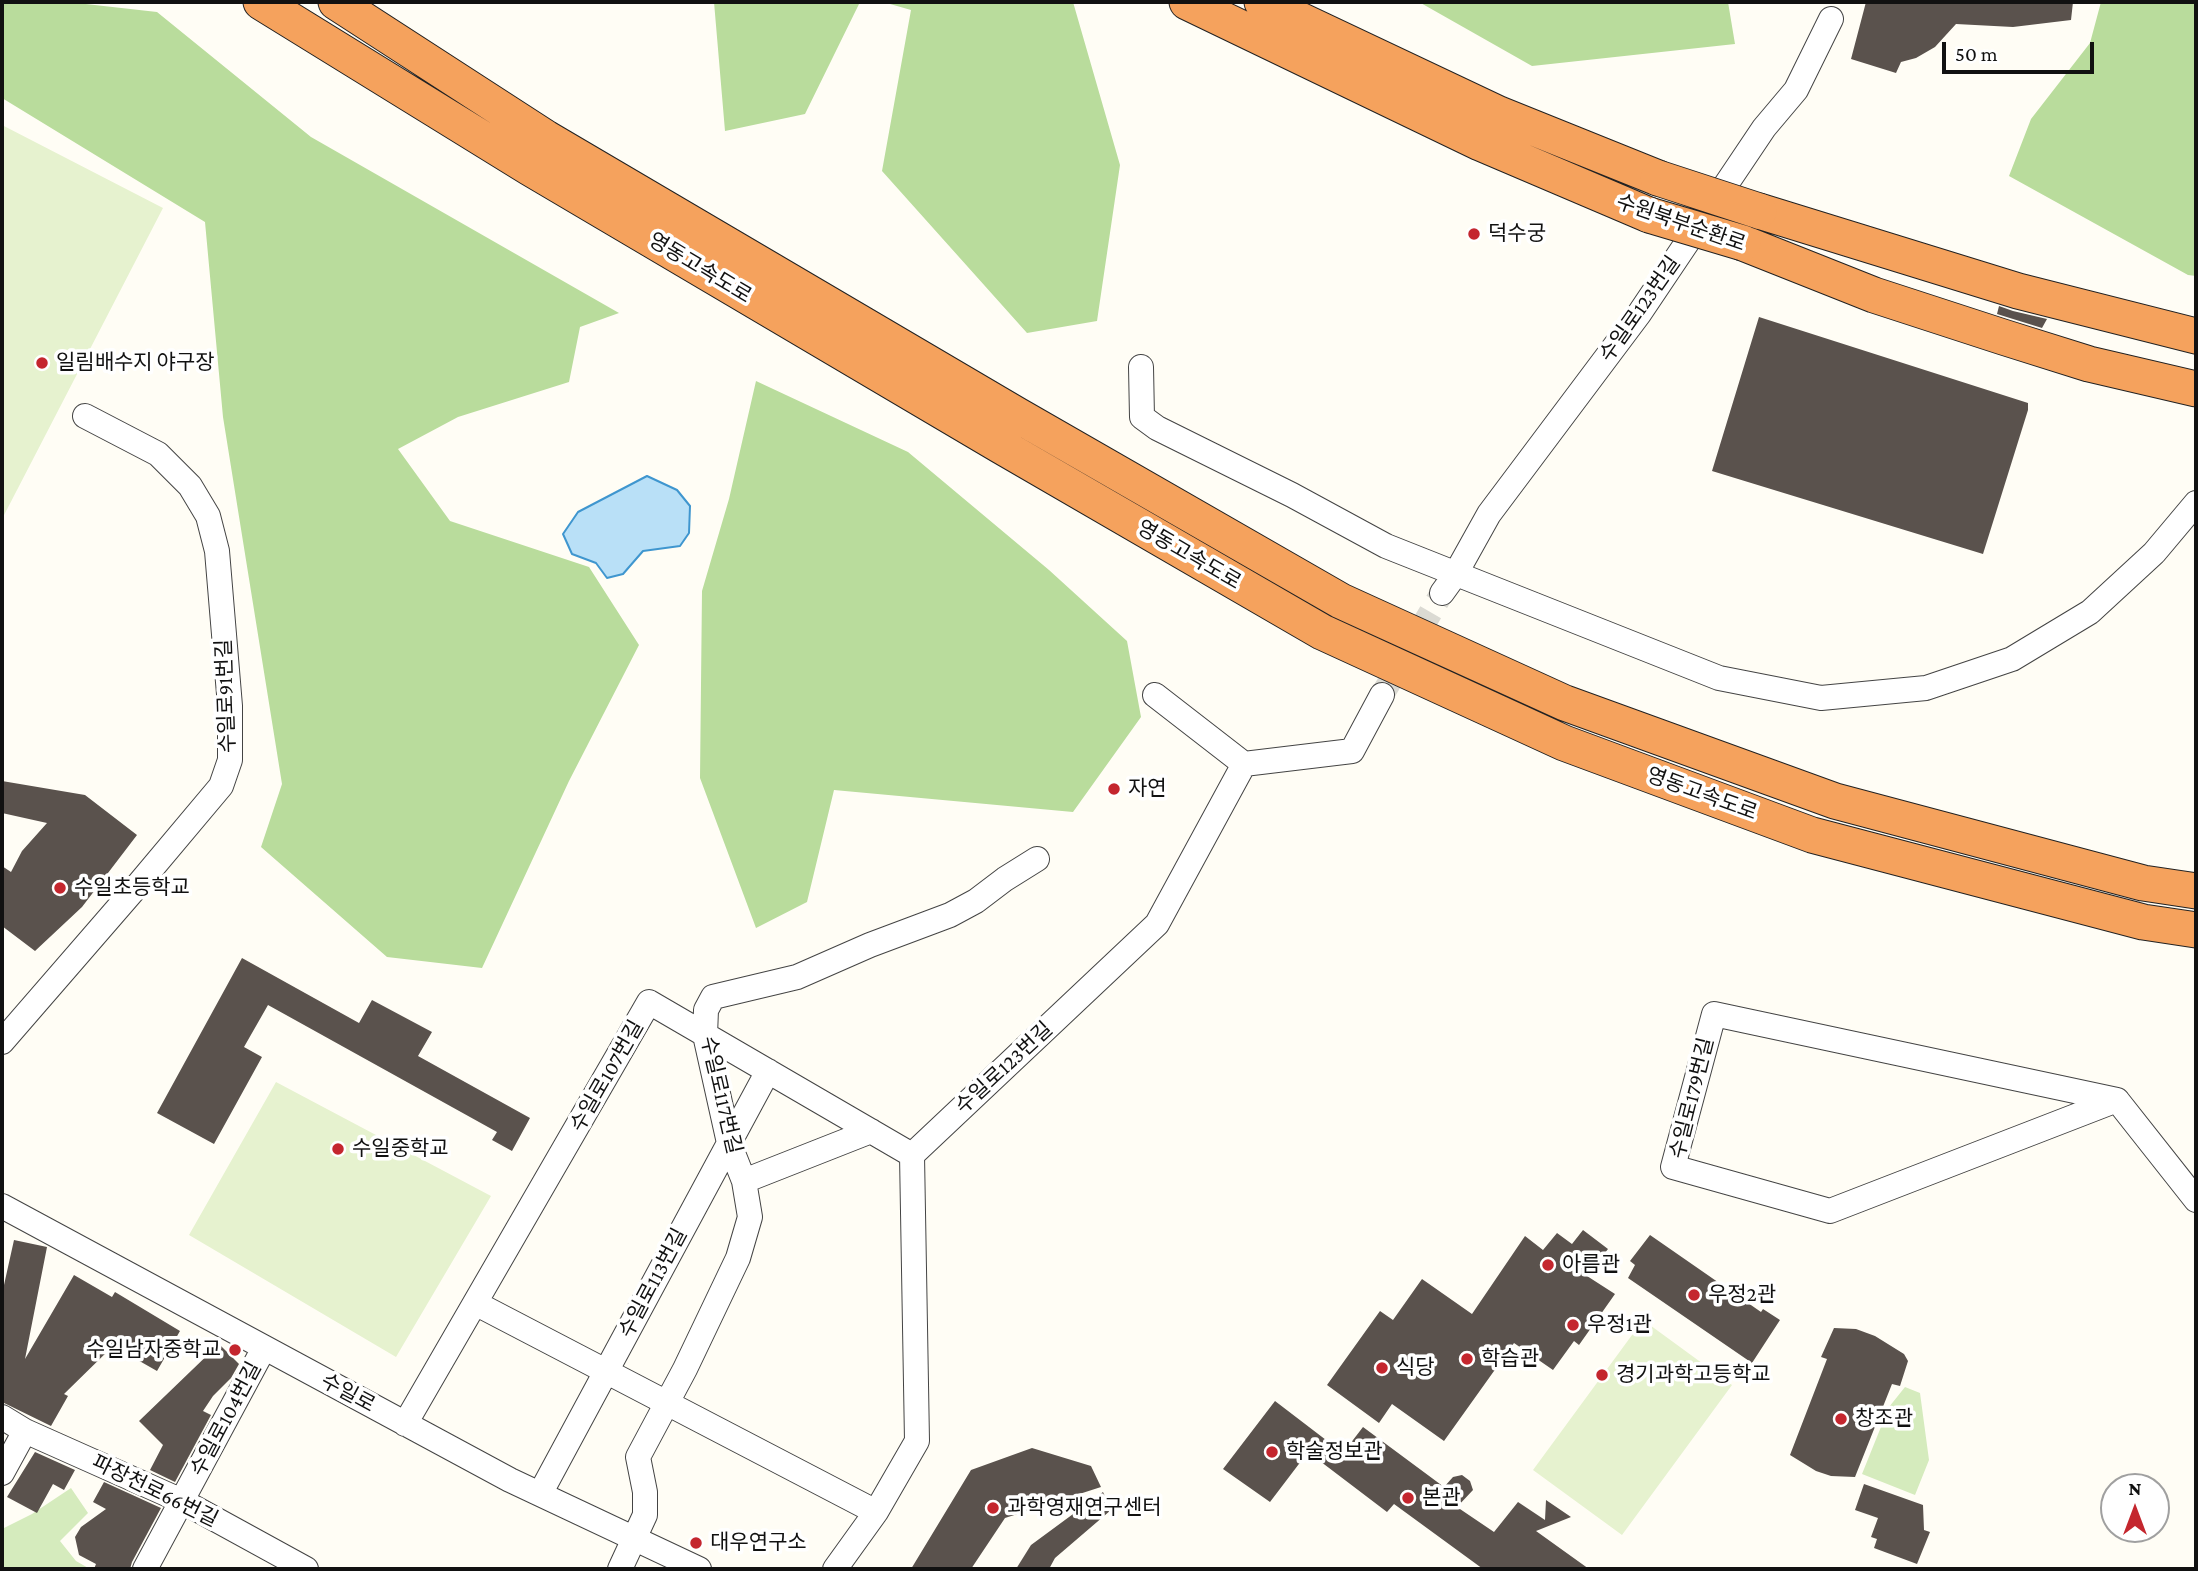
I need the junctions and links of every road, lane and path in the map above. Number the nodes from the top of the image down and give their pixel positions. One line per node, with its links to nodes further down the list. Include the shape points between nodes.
1 (261, 2): 17 (highway, 영동고속도로, via 554,182 1322,632 1564,743 1812,835 2143,922)
2 (335, 2): 16 (highway, 영동고속도로, via 570,152 1341,601 1565,703 1836,801 2143,883)
3 (1187, 2): 8 (highway, 수원북부순환로, bridge, via 1480,143 1649,215 1743,243 1874,295 2003,337)
4 (1262, 2): 6 (highway, 수원북부순환로, bridge, via 1499,114 1658,178 2018,291)
5 (1831, 19): 11 (street, 수일로123번길, via 1796,90 1764,128 1639,314 1489,514)
6 (2196, 336)
7 (1141, 367): 11 (street, via 1142,417 1157,428 1292,495)
8 (2196, 390)
9 (85, 416): 19 (street, 수일로91번길, via 158,454 190,486 208,516 218,564 230,760 213,796)
10 (2196, 503): 11 (street, via 2154,553 2090,612 2012,659 1926,688 1821,698 1719,678)
11 (1449, 584)
12 (1155, 695): 14 (street)
13 (1382, 695): 14 (street, via 1352,751)
14 (1244, 764): 24 (street, 수일로123번길, via 1157,924)
15 (1037, 859): 18 (street, 수일로117번길, via 950,915 797,977 713,997 706,1010)
16 (2196, 891)
17 (2196, 930)
18 (705, 1035): 20 (street, 수일로107번길); 23 (street, 수일로117번길); 28 (street, 수일로107번길, via 649,1002)
19 (2, 1042)
20 (768, 1071): 22 (street, 수일로107번길); 23 (street, 수일로113번길)
21 (2117, 1100): 21 (street, 수일로179번길, via 1714,1014 1673,1167 1830,1211); 26 (street)
22 (871, 1131): 24 (street, 수일로107번길); 25 (street)
23 (729, 1143): 25 (street, 수일로117번길); 30 (street, 수일로113번길)
24 (912, 1155): 38 (street, via 916,1441)
25 (744, 1181): 31 (street, 수일로117번길, via 750,1217 738,1258)
26 (2196, 1200)
27 (2, 1206): 29 (street, 수일로)
28 (475, 1303): 30 (street); 33 (street, 수일로107번길)
29 (264, 1348): 33 (street, 수일로); 37 (street, 수일로104번길)
30 (606, 1371): 31 (street); 36 (street, 수일로113번길)
31 (667, 1403): 38 (street); 39 (street, 수일로117번길, via 638,1457 645,1515)
32 (2, 1417): 34 (street, 파장천로66번길)
33 (405, 1424): 36 (street, 수일로)
34 (25, 1431): 35 (street); 37 (street, 파장천로66번길)
35 (2, 1473)
36 (540, 1494): 39 (street, 수일로)
37 (182, 1501): 40 (street, 수일로104번길); 41 (street, 파장천로66번길)
38 (876, 1512): 44 (street)
39 (635, 1541): 42 (street, 수일로117번길); 43 (street, 수일로)
40 (148, 1568)
41 (306, 1569)
42 (620, 1569)
43 (699, 1569)
44 (835, 1569)

